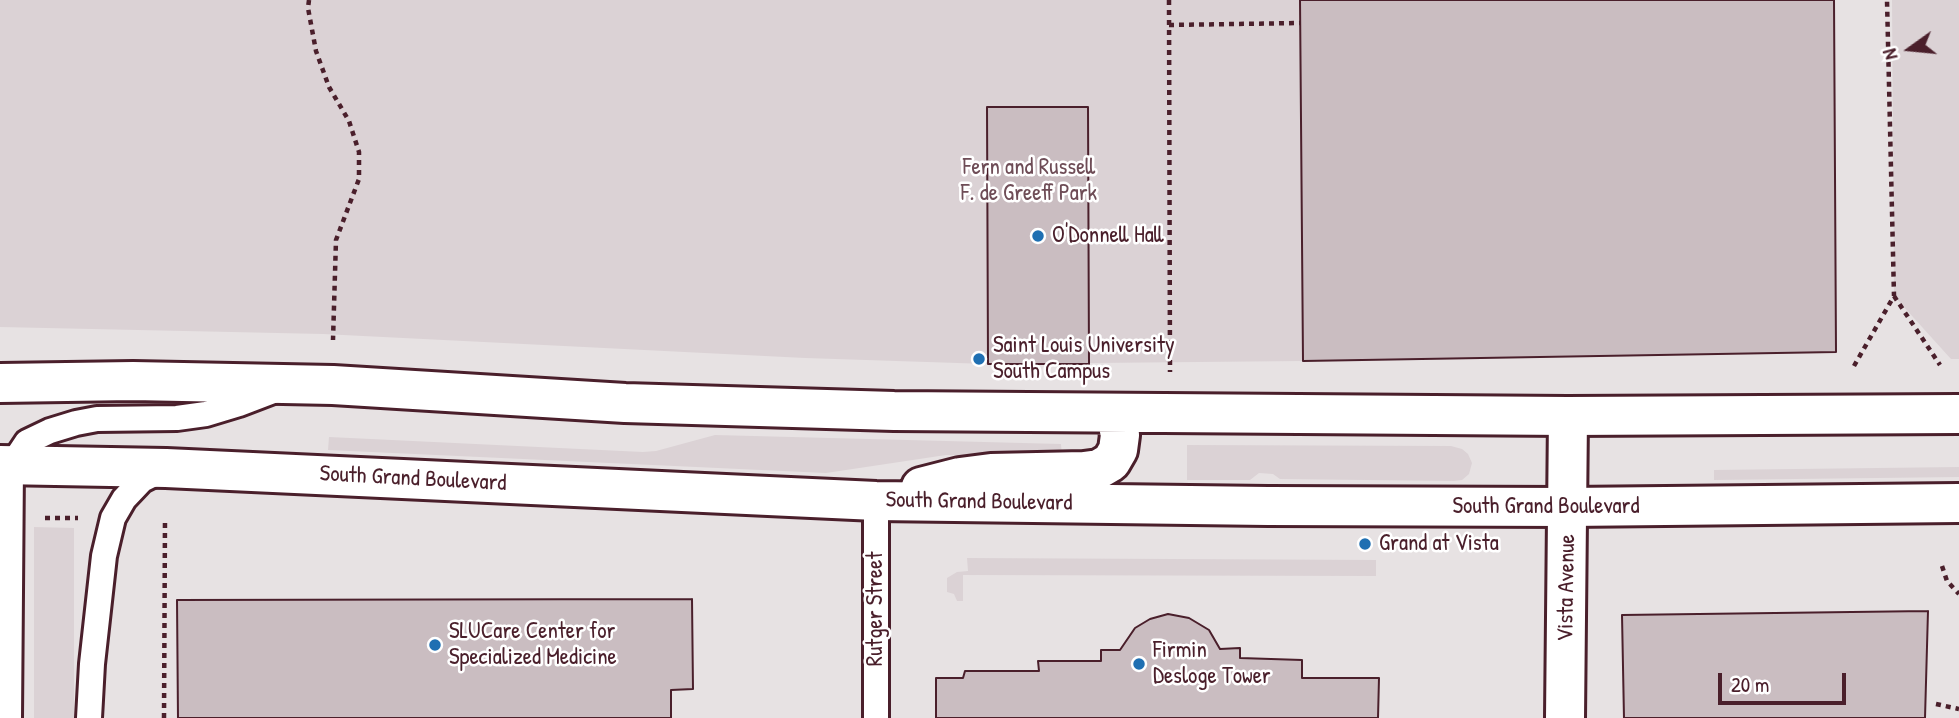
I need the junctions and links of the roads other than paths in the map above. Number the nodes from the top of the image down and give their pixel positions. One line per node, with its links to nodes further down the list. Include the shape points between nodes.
1 (0, 383): 2 (main road)
2 (289, 384): 3 (main road, via 638,403); 6 (lane, via 206,414 76,423 27,442)
3 (1112, 413): 5 (main road); 8 (main road, via 1120,435 1118,450 1111,462 1099,469 960,477)
4 (1959, 414): 5 (main road)
5 (1568, 416): 10 (main road, Vista Avenue)
6 (6, 466): 7 (main road, South Grand Boulevard); 11 (lane)
7 (166, 468): 8 (main road, South Grand Boulevard); 12 (lane, via 142,480 113,518 104,556)
8 (876, 501): 10 (main road, South Grand Boulevard); 13 (lane, Rutger Street)
9 (1959, 503): 10 (main road, South Grand Boulevard)
10 (1568, 507): 14 (main road, Vista Avenue)
11 (9, 718)
12 (89, 718)
13 (876, 718)
14 (1565, 718)

